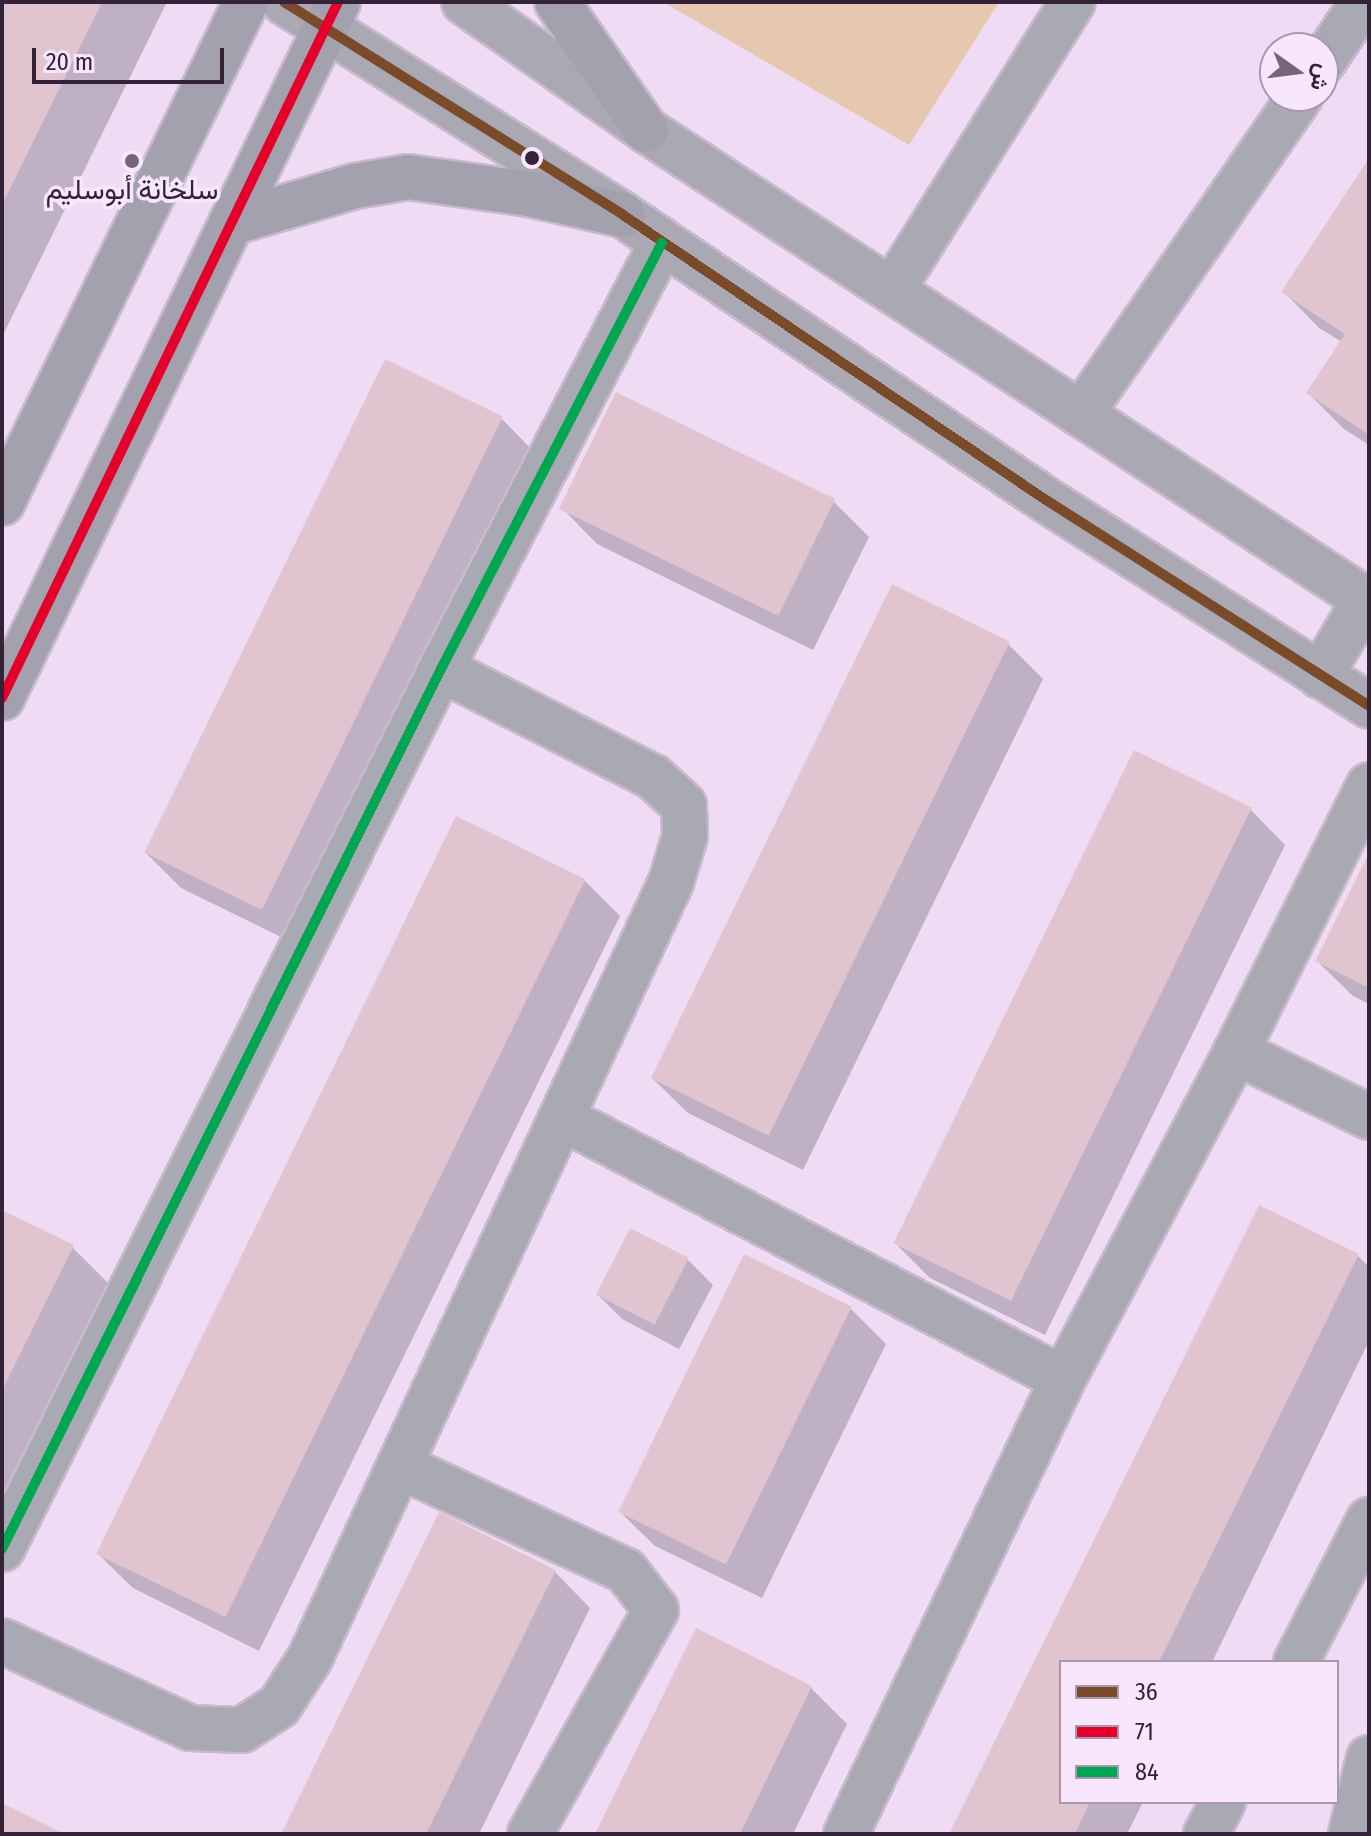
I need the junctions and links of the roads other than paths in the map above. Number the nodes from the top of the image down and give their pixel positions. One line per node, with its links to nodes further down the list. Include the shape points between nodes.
1 (246, 2): 16 (main road)
2 (284, 2): 7 (main road)
3 (464, 2): 10 (main road)
4 (557, 2): 10 (main road)
5 (1073, 2): 14 (street)
6 (1363, 2): 8 (street)
7 (331, 15): 11 (main road); 12 (main road)
8 (1339, 38)
9 (1289, 112): 15 (street)
10 (646, 130): 14 (main road)
11 (623, 215): 12 (main road, via 529,194 408,177 355,186); 13 (main road)
12 (231, 223): 20 (main road)
13 (662, 243): 18 (street); 19 (main road)
14 (892, 290): 15 (main road)
15 (1081, 414): 17 (main road)
16 (2, 503)
17 (1367, 601): 19 (main road)
18 (441, 669): 25 (street, via 653,777 684,805 685,836 671,882); 29 (street)
19 (1320, 676): 21 (main road)
20 (2, 698)
21 (1369, 706)
22 (1369, 785): 23 (street)
23 (1236, 1052): 24 (street); 26 (street)
24 (1369, 1117)
25 (562, 1118): 26 (street); 27 (street)
26 (1063, 1379): 35 (street)
27 (400, 1466): 30 (street, via 310,1658 279,1706 242,1730 190,1728); 34 (street, via 626,1571 656,1610)
28 (1369, 1520): 31 (street)
29 (2, 1549)
30 (2, 1641)
31 (1297, 1660)
32 (1369, 1758): 37 (street)
33 (1222, 1804): 36 (street)
34 (530, 1834)
35 (846, 1834)
36 (1206, 1834)
37 (1351, 1834)

